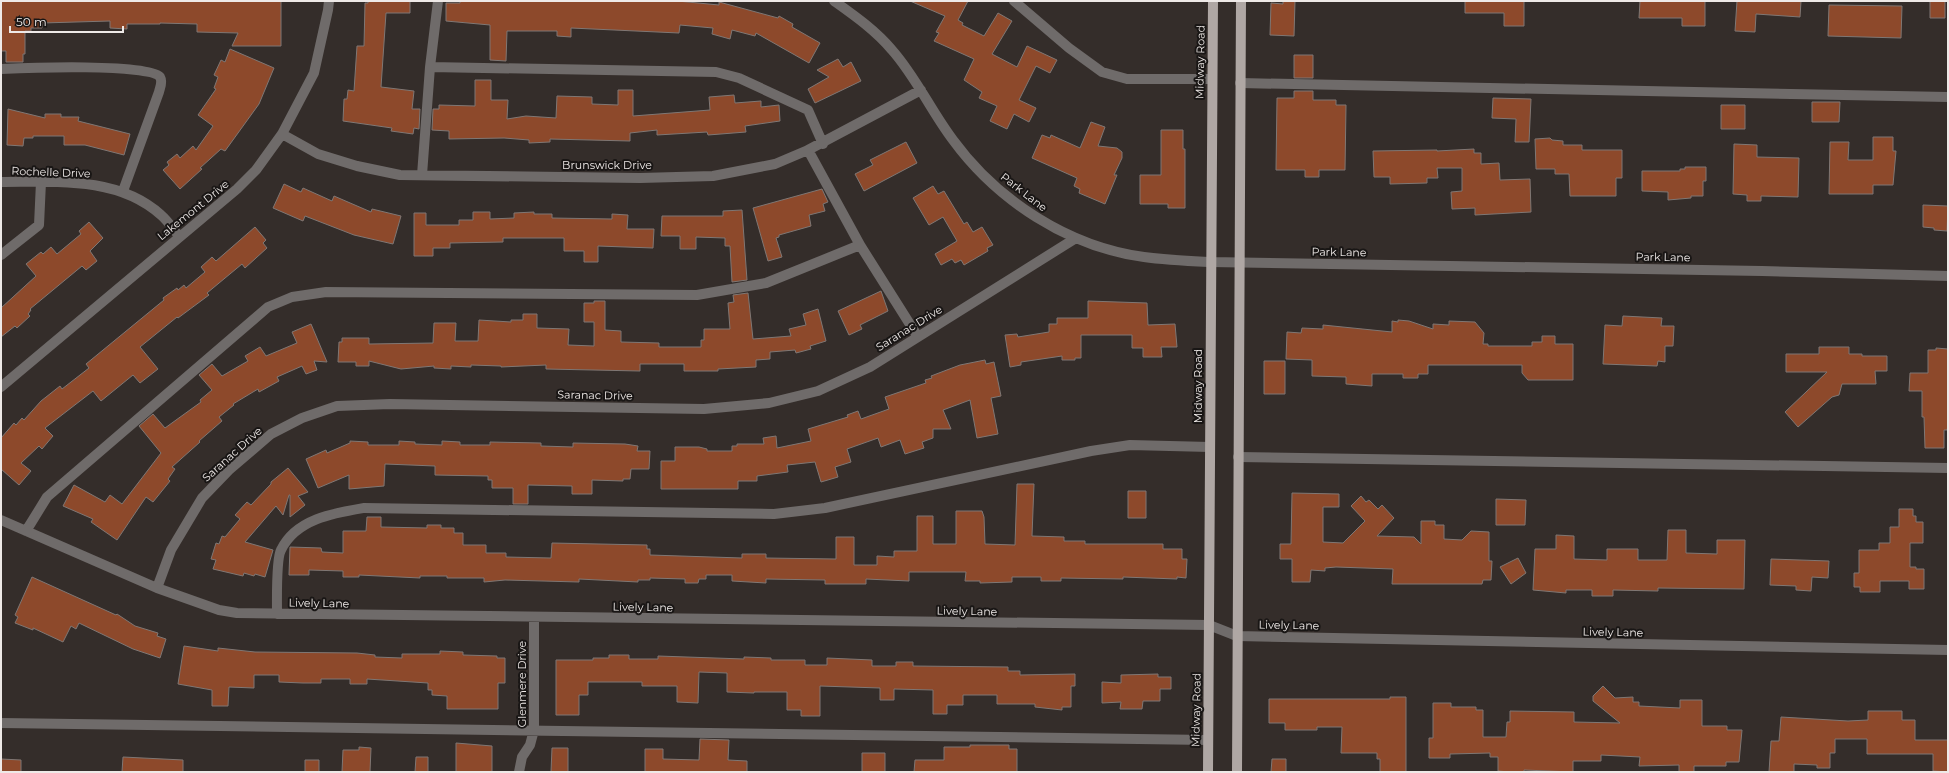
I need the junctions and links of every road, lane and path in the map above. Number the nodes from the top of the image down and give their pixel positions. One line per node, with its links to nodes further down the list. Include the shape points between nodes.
1 (329, 1): 13 (street, Lakemont Drive, via 314,73)
2 (438, 1): 7 (street)
3 (834, 1): 11 (street, Park Lane, via 865,23 887,45)
4 (1014, 1): 9 (street, via 1069,48 1102,72 1128,79)
5 (1213, 1): 9 (main road, Midway Road)
6 (1241, 1): 10 (main road)
7 (430, 67): 14 (street, via 716,72 738,78 808,110); 16 (street)
8 (1, 68): 19 (street, via 120,68 153,72 160,76 162,82)
9 (1212, 79): 24 (main road, Midway Road)
10 (1240, 83): 12 (street); 25 (main road)
11 (921, 90): 14 (street, Brunswick Drive); 21 (street, Park Lane, via 971,164 1001,191 1039,219)
12 (1948, 98)
13 (282, 134): 16 (street, Brunswick Drive, via 318,154 357,166 400,175); 20 (street, Lakemont Drive, via 256,170 237,189)
14 (823, 144): 15 (street, Brunswick Drive)
15 (808, 150): 16 (street, Brunswick Drive, via 775,164 713,176 640,178); 22 (street)
16 (422, 175)
17 (1, 182): 18 (street, Rochelle Drive)
18 (41, 182): 19 (street, Rochelle Drive, via 90,184); 23 (street, via 39,225)
19 (123, 191): 20 (street, Rochelle Drive, via 162,215)
20 (179, 236): 28 (street, Lakemont Drive)
21 (1076, 238): 24 (street, Park Lane, via 1109,250 1143,257); 27 (street, Saranac Drive)
22 (860, 245): 27 (street); 33 (street, via 766,282 696,295 326,292 292,297 268,307 47,497)
23 (1, 255)
24 (1210, 262): 25 (street, Park Lane); 29 (main road, Midway Road)
25 (1240, 262): 26 (street, Park Lane); 30 (main road)
26 (1948, 276)
27 (918, 337): 34 (street, Saranac Drive, via 870,367 818,392 769,403 704,409 390,404 337,406 302,418 271,434 229,470 202,498 171,550)
28 (1, 387)
29 (1210, 447): 35 (street, via 1130,445 1091,451 825,508 774,514 364,508 338,512 301,527 292,534 280,552); 37 (main road, Midway Road)
30 (1238, 457): 31 (street); 38 (main road)
31 (1948, 468)
32 (1, 520): 33 (street, Lively Lane)
33 (26, 531): 34 (street, Lively Lane)
34 (157, 588): 35 (street, Lively Lane, via 219,610)
35 (277, 614): 36 (street, Lively Lane)
36 (534, 617): 37 (street, Lively Lane); 41 (street, Glenmere Drive)
37 (1209, 625): 38 (street, Lively Lane); 42 (main road, Midway Road)
38 (1237, 636): 39 (street, Lively Lane); 45 (main road)
39 (1948, 650)
40 (1, 723): 41 (street)
41 (534, 730): 42 (street); 43 (street, Glenmere Drive)
42 (1208, 740): 44 (main road, Midway Road)
43 (518, 772)
44 (1208, 772)
45 (1237, 772)

